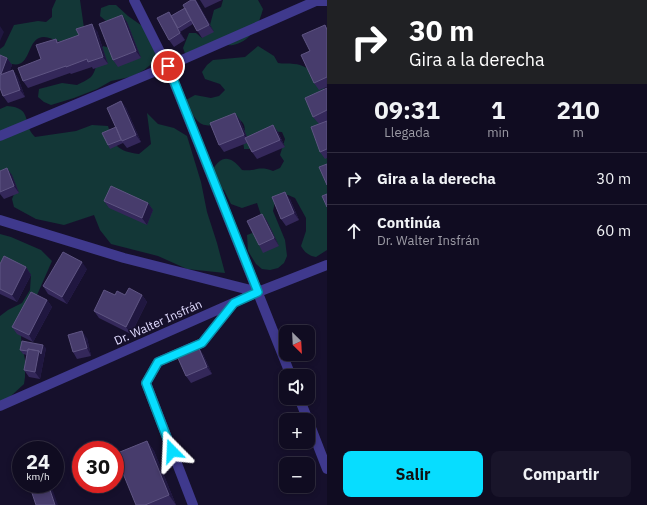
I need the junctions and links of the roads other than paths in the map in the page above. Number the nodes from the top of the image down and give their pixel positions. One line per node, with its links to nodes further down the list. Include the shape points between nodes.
1 (134, 0): 3 (street)
2 (327, 1): 3 (street, via 316,1)
3 (168, 66): 4 (street); 7 (street)
4 (0, 136)
5 (0, 220): 7 (street, via 124,258)
6 (327, 265): 7 (street, Dr. Walter Insfrán)
7 (258, 292): 8 (street, Dr. Walter Insfrán); 9 (street)
8 (234, 303): 10 (street, Dr. Walter Insfrán); 13 (street, via 202,343 158,362 146,383)
9 (288, 369)
10 (0, 406)
11 (315, 438): 12 (street)
12 (327, 469)
13 (193, 505)

